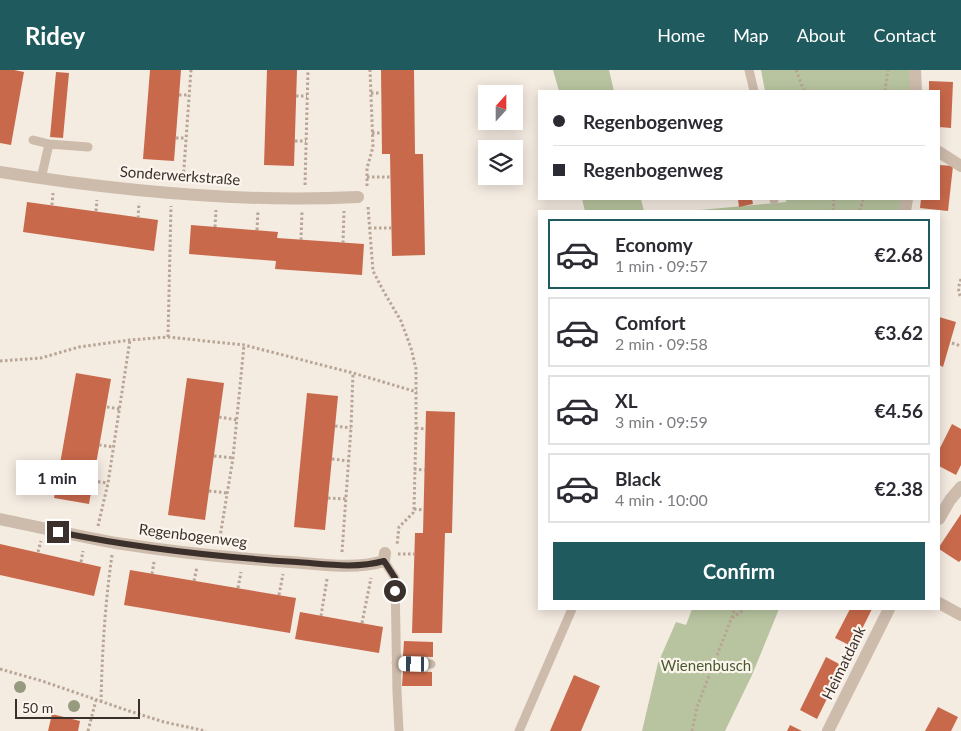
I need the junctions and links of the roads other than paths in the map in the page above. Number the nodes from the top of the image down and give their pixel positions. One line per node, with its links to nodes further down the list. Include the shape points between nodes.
1 (749, 70): 3 (lane)
2 (915, 70): 4 (street)
3 (754, 90)
4 (916, 90)
5 (33, 140): 6 (lane)
6 (49, 144): 7 (lane); 11 (lane)
7 (88, 147)
8 (940, 153): 9 (street)
9 (961, 166)
10 (0, 172): 11 (street, Sonderwerkstraße)
11 (41, 179): 12 (street, Sonderwerkstraße, via 177,194 250,198)
12 (364, 196)
13 (961, 487): 14 (street)
14 (940, 517)
15 (0, 519): 16 (street, Regenbogenweg, via 95,539 217,556 340,565)
16 (385, 558): 21 (lane, via 395,578)
17 (940, 604): 20 (street)
18 (572, 610): 24 (lane)
19 (888, 610): 25 (street, Heimatdank)
20 (961, 615)
21 (396, 664): 22 (lane); 23 (lane)
22 (431, 664)
23 (399, 731)
24 (519, 731)
25 (828, 731)

